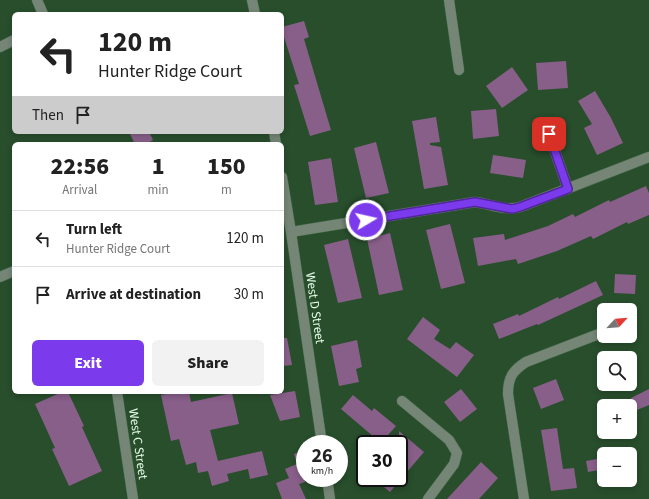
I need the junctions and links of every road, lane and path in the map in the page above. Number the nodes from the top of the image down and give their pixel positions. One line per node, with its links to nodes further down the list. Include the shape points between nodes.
1 (37, 0): 4 (street)
2 (252, 0): 5 (street)
3 (450, 0): 8 (street)
4 (42, 12)
5 (255, 12)
6 (12, 41): 7 (street)
7 (0, 47)
8 (459, 70)
9 (549, 134): 12 (street)
10 (649, 157): 12 (street)
11 (284, 189): 13 (street, West D Street)
12 (568, 189): 13 (street, via 512,209 475,202)
13 (291, 232): 19 (street, West D Street)
14 (12, 273): 15 (street)
15 (0, 277)
16 (597, 335): 24 (street, via 526,362 512,374 508,394)
17 (117, 394): 21 (street, West C Street)
18 (402, 401): 23 (street, via 449,440 457,453 454,464)
19 (321, 435)
20 (328, 487): 22 (street)
21 (133, 499)
22 (330, 499)
23 (428, 499)
24 (524, 499)

